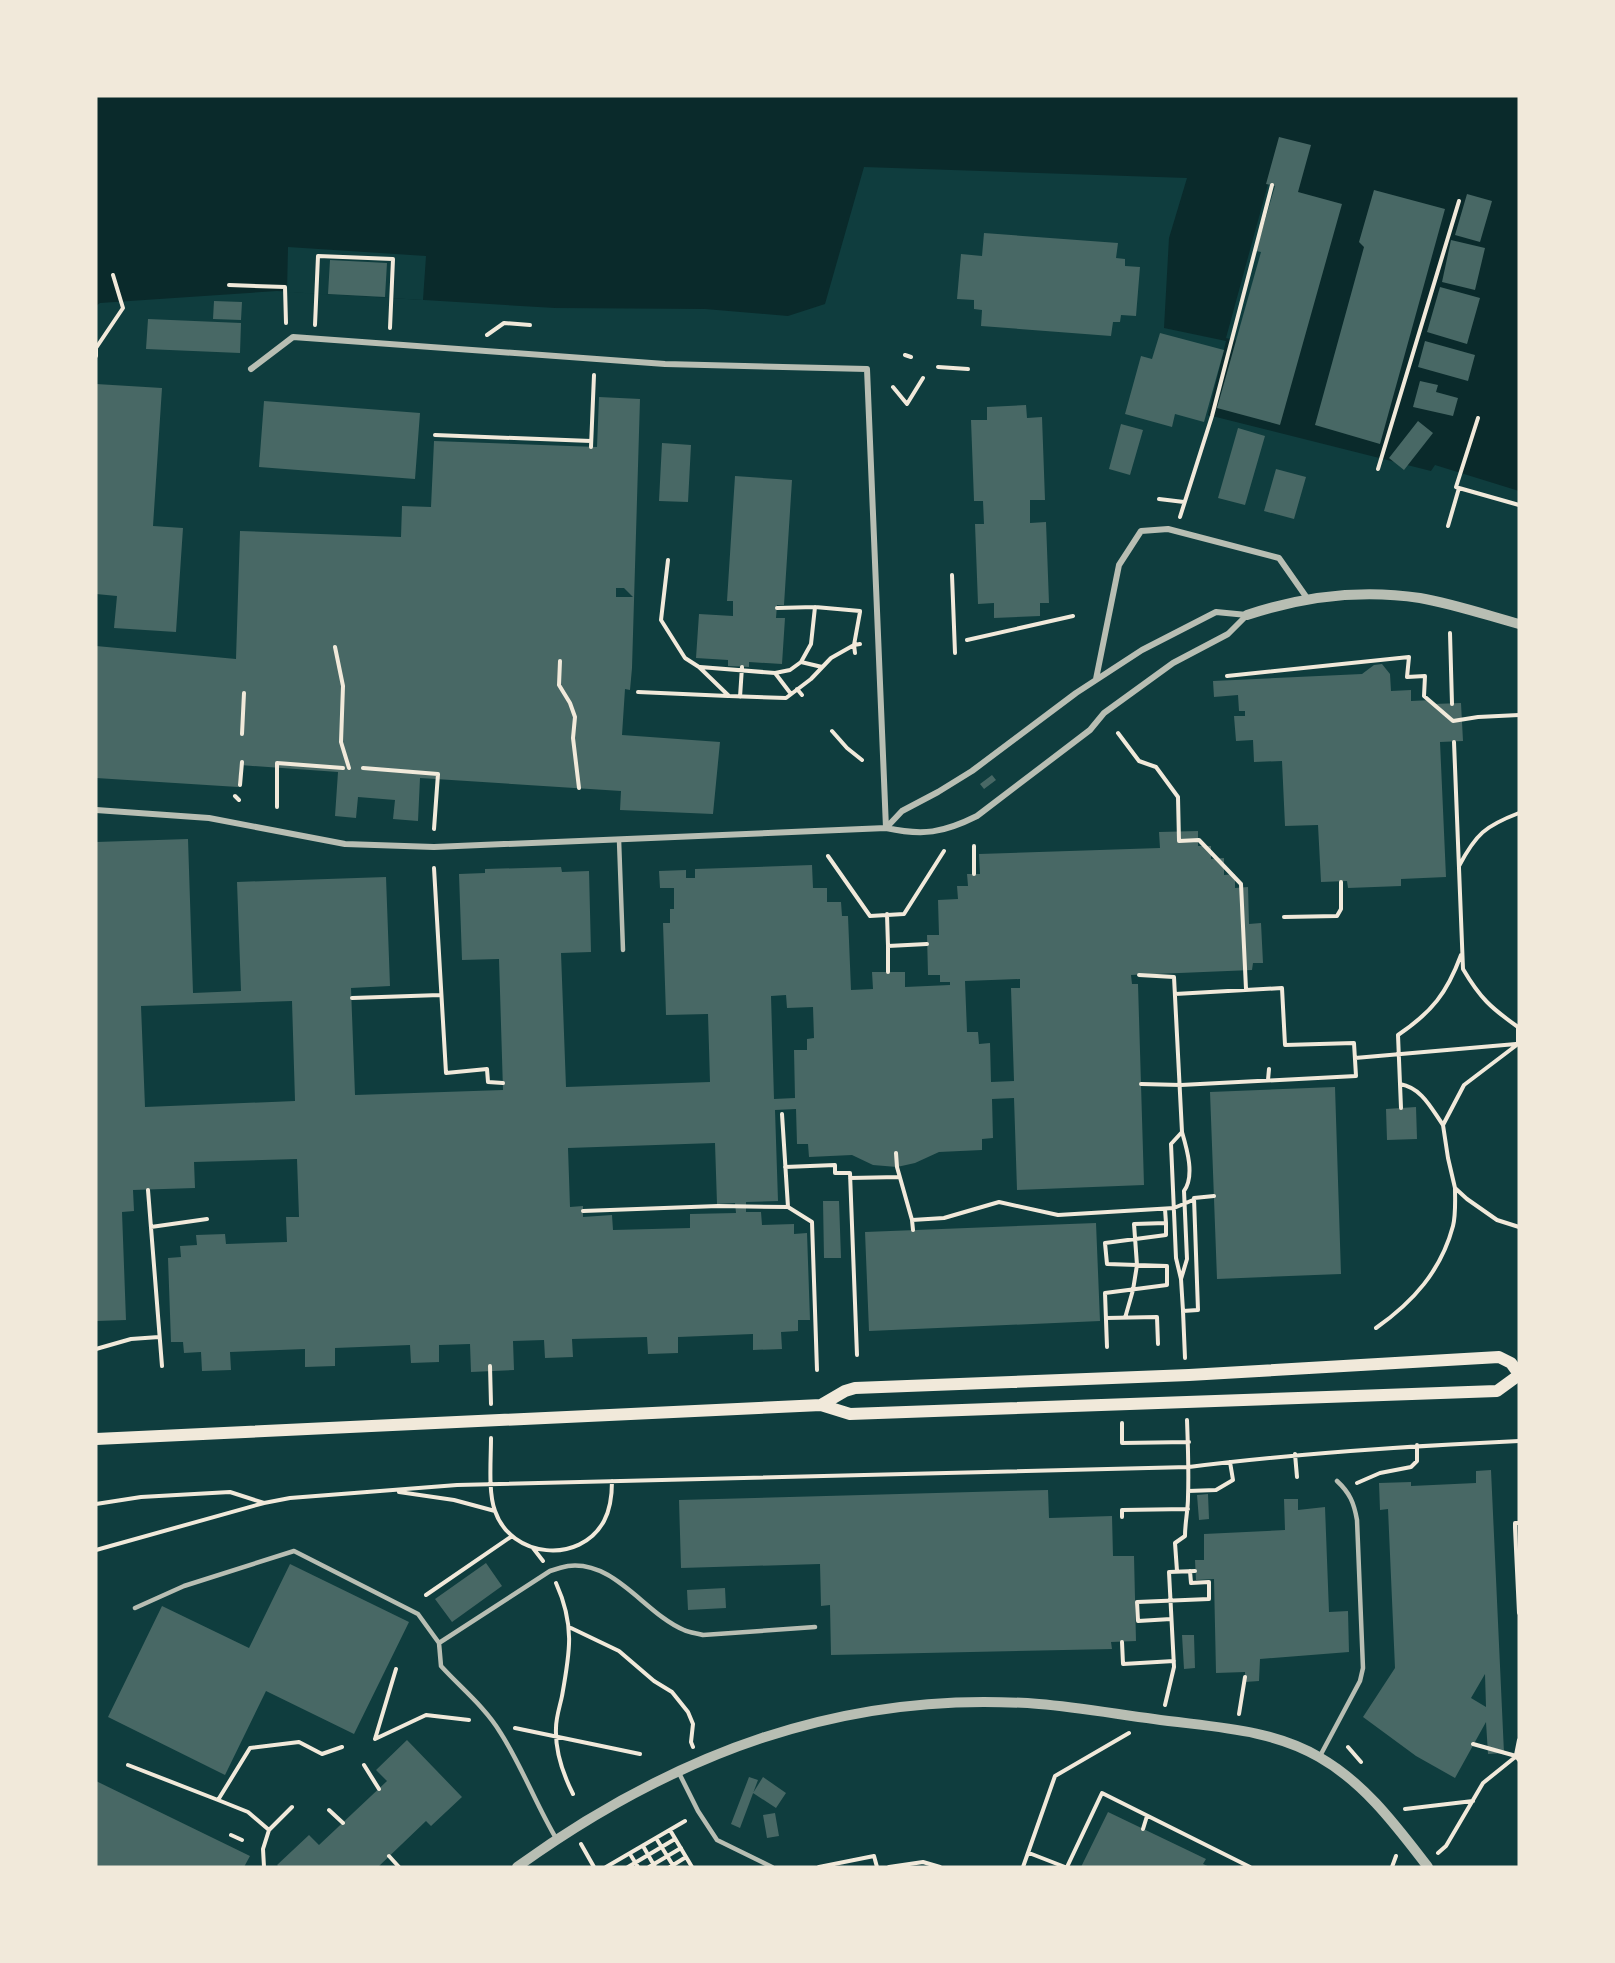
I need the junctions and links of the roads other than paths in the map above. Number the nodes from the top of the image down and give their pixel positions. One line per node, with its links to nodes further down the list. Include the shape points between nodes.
1 (251, 369): 7 (street, via 293,337 665,364 867,369)
2 (1307, 598): 3 (street); 4 (street, via 1366,593 1396,595 1448,604); 5 (street, via 1279,558 1175,531 1141,531 1119,565)
3 (1247, 615): 5 (street, via 1216,612 1142,650); 7 (street, via 1228,634 1173,663 1104,713 1090,730 977,816 927,833)
4 (1519, 624)
5 (1096, 680): 7 (street, via 972,771 902,811)
6 (96, 810): 8 (street, via 209,818 345,844 434,847)
7 (886, 828): 8 (street)
8 (620, 840): 9 (lane)
9 (623, 950)
10 (1519, 1375): 11 (main road, via 1497,1391 850,1414); 11 (main road, via 1511,1363 1499,1357 1189,1376 855,1388)
11 (821, 1406): 12 (main road)
12 (97, 1439)
13 (1337, 1481): 17 (lane, via 1347,1490 1357,1520 1363,1668)
14 (135, 1608): 16 (lane, via 184,1586 294,1551 418,1614)
15 (815, 1627): 16 (lane, via 703,1635 686,1631 610,1576 591,1568 570,1566 550,1571)
16 (439, 1643): 19 (lane, via 441,1666 500,1731)
17 (1320, 1757): 18 (street, via 1289,1743 1237,1730 1038,1704 952,1703 873,1711 795,1727); 22 (street, via 1364,1791)
18 (678, 1770): 19 (street); 21 (lane, via 717,1840)
19 (557, 1840): 20 (street)
20 (517, 1867)
21 (772, 1867)
22 (1428, 1867)

